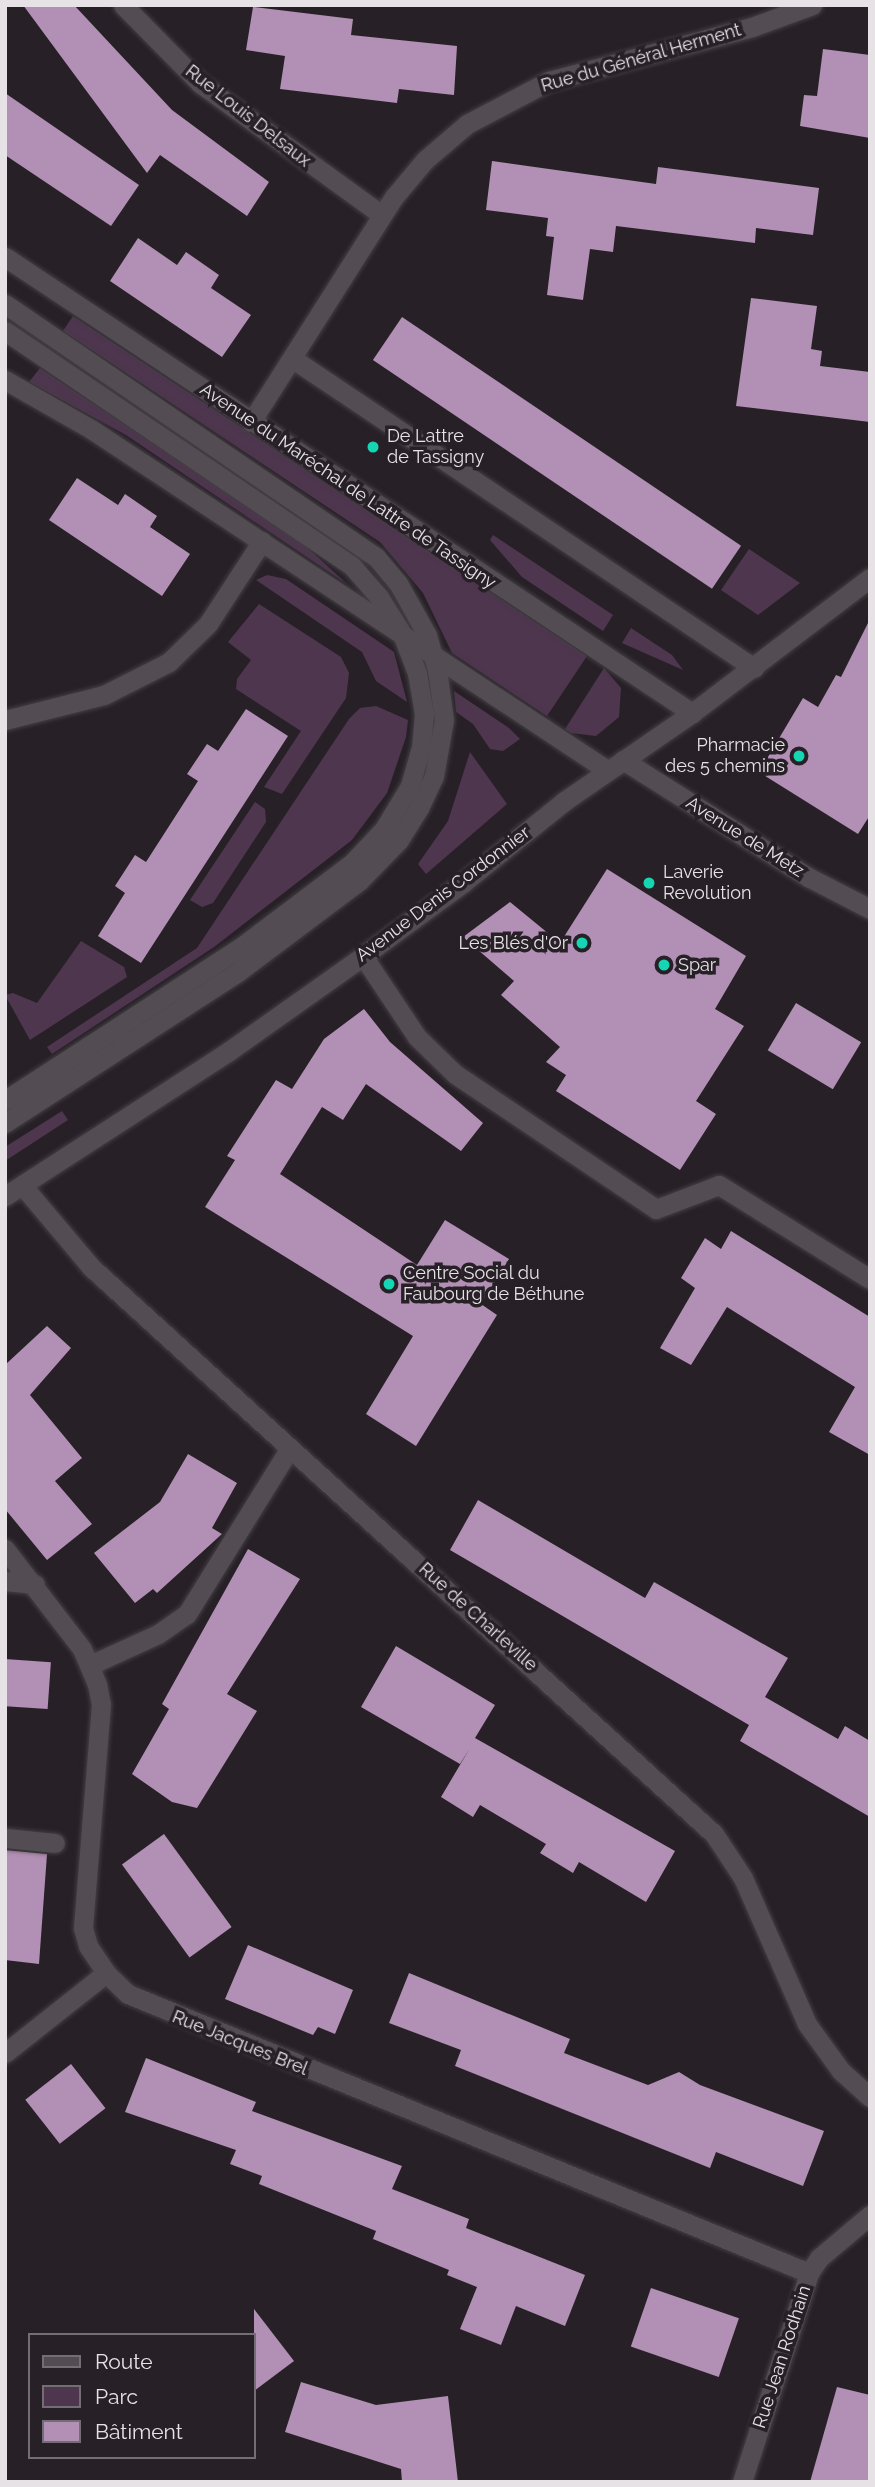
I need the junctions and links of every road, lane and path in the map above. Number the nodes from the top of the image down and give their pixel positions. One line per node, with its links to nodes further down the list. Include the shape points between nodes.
1 (124, 5): 3 (street, Rue Louis Delsaux, via 209,91)
2 (812, 5): 3 (street, Rue du Général Herment, via 752,27 549,81 511,98 467,124 425,160)
3 (382, 215): 7 (street, Rue du Général Herment)
4 (5, 257): 9 (street, Avenue du Maréchal de Lattre de Tassigny)
5 (5, 304): 13 (street, via 366,547 404,591)
6 (5, 331): 12 (street, via 335,551 379,597)
7 (293, 359): 9 (street, Rue du Général Herment); 14 (street)
8 (5, 380): 10 (street, via 91,429)
9 (251, 422): 15 (street, Avenue du Maréchal de Lattre de Tassigny)
10 (262, 541): 12 (street); 16 (street, via 208,624 169,662 104,695)
11 (870, 578): 14 (street, Avenue Denis Cordonnier)
12 (401, 634): 13 (street); 20 (street, via 422,691 423,730 410,786 384,829 333,879 241,947)
13 (433, 654): 17 (street); 21 (street, via 444,720 439,757 419,808 387,854 270,950)
14 (754, 668): 15 (street, Avenue Denis Cordonnier)
15 (692, 713): 17 (street, Avenue Denis Cordonnier)
16 (5, 720)
17 (615, 765): 18 (street, Avenue de Metz); 19 (street, Avenue Denis Cordonnier)
18 (870, 909)
19 (363, 956): 22 (street, Avenue Denis Cordonnier, via 229,1051); 23 (street, via 417,1037 455,1074 656,1209 719,1185)
20 (5, 1100)
21 (5, 1124)
22 (13, 1190): 24 (street, Rue de Charleville)
23 (870, 1279)
24 (290, 1448): 28 (street, via 187,1614 158,1634); 33 (street, Rue de Charleville, via 714,1834 743,1878 807,2024 841,2071)
25 (5, 1549): 27 (street, Rue Jacques Brel)
26 (5, 1581): 27 (street)
27 (35, 1584): 28 (street, Rue Jacques Brel)
28 (90, 1665): 31 (street, Rue Jacques Brel, via 100,1703 81,1909 88,1946)
29 (5, 1838): 30 (street)
30 (55, 1843)
31 (106, 1973): 32 (street); 35 (street, Rue Jacques Brel, via 152,2007)
32 (5, 2053)
33 (870, 2096)
34 (870, 2215): 35 (street, Rue Jean Rodhain, via 819,2258)
35 (809, 2273): 36 (street, Rue Jean Rodhain)
36 (742, 2482)

